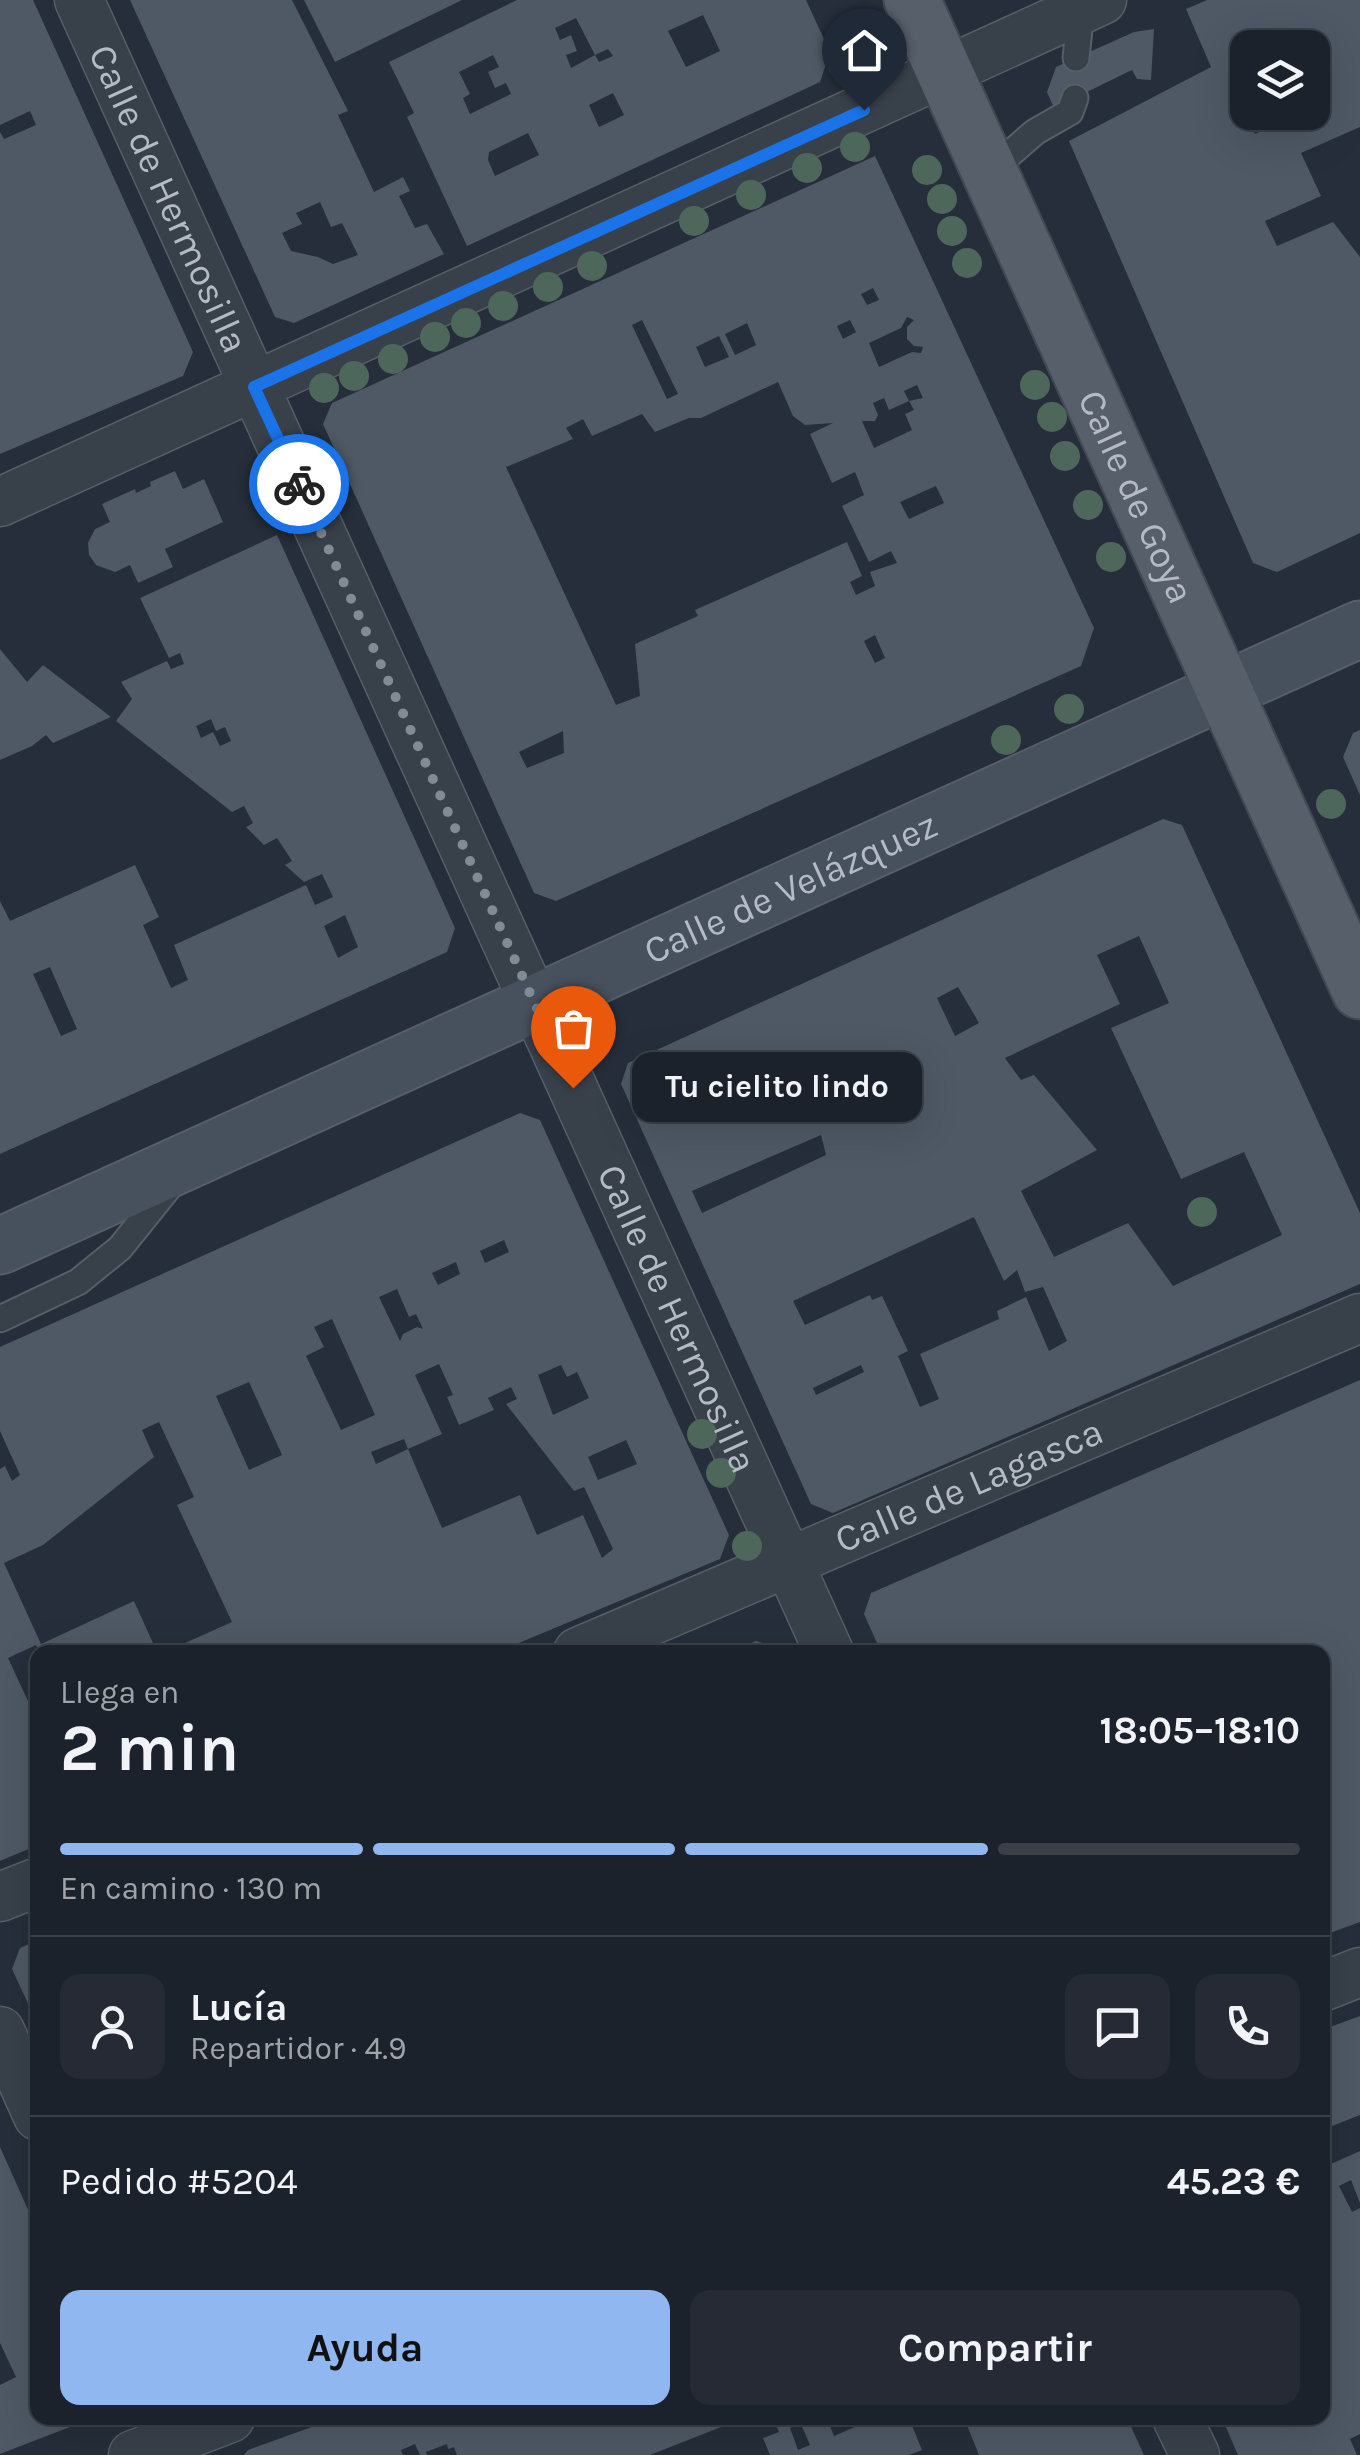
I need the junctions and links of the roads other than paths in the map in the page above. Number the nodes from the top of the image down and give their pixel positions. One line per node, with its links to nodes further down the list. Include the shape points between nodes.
1 (79, 0): 8 (street, Calle de Hermosilla)
2 (912, 0): 5 (main road, Calle de Goya)
3 (1091, 5): 4 (lane); 5 (street)
4 (1076, 58)
5 (944, 74): 7 (main road, Calle de Goya); 8 (street)
6 (1075, 98): 7 (lane, via 1070,112)
7 (990, 172): 11 (main road, Calle de Goya)
8 (254, 387): 9 (street); 13 (street, Calle de Hermosilla)
9 (0, 502)
10 (1360, 629): 11 (main road, Calle de Velázquez)
11 (1224, 691): 12 (main road, Calle de Goya); 13 (main road, Calle de Velázquez)
12 (1360, 992)
13 (534, 1003): 14 (main road, Calle de Velázquez); 18 (street, Calle de Hermosilla)
14 (192, 1158): 15 (main road, Calle de Velázquez); 17 (lane, via 120,1248 78,1282)
15 (0, 1246)
16 (1360, 1318): 18 (street, Calle de Lagasca)
17 (0, 1319)
18 (789, 1564): 19 (street, Calle de Lagasca); 20 (street, Calle de Hermosilla)
19 (595, 1645)
20 (826, 1645)
21 (30, 1885): 22 (street)
22 (0, 1898)
23 (1360, 1972): 24 (street)
24 (1330, 1984)
25 (0, 2031): 26 (street)
26 (30, 2098)
27 (211, 2425): 29 (street)
28 (1180, 2425): 31 (street)
29 (180, 2436): 30 (street)
30 (132, 2455)
31 (1195, 2455)

